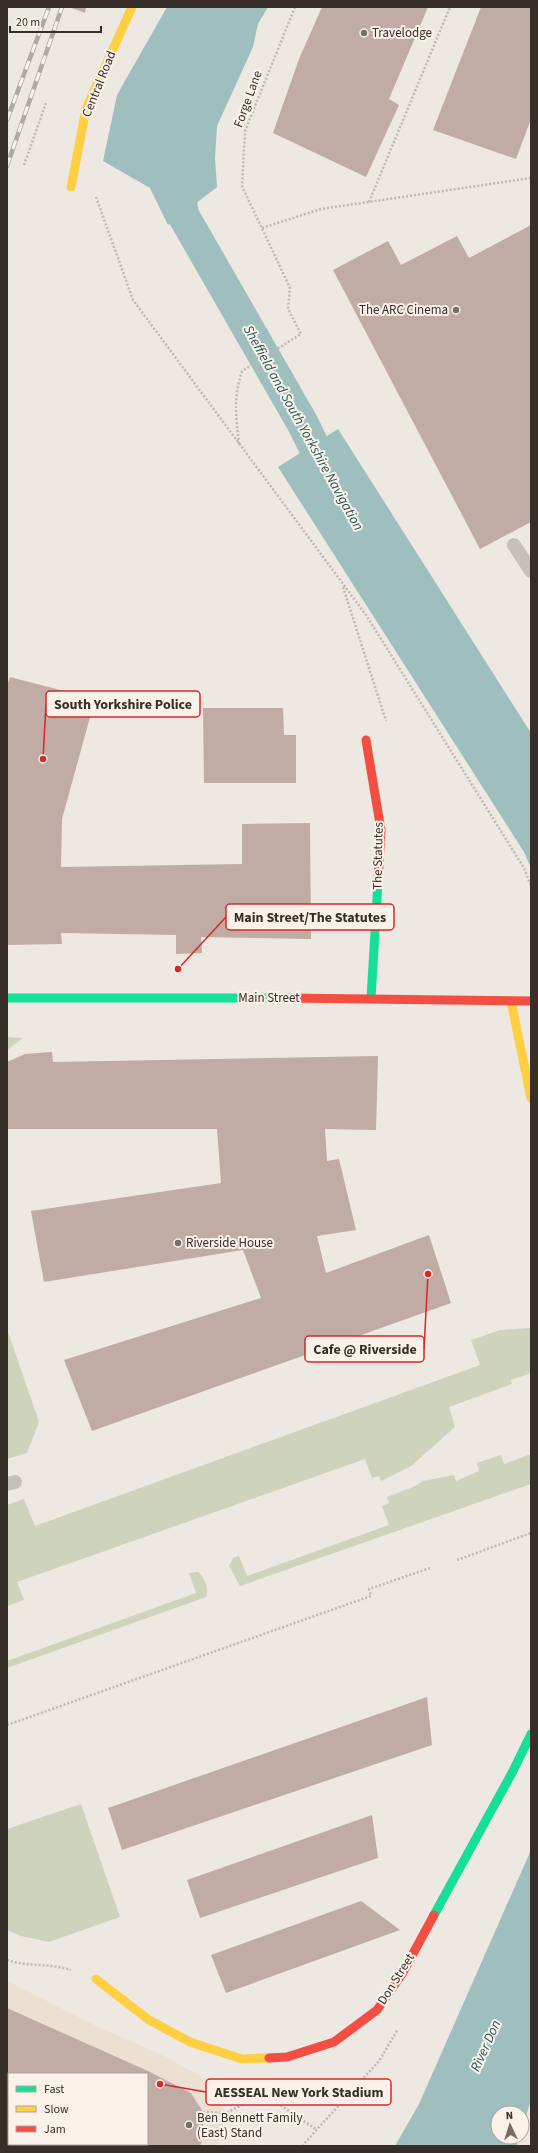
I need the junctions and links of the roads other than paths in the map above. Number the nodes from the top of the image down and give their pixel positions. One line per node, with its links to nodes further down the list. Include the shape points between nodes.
1 (132, 7): 2 (street, Central Road, via 86,109)
2 (71, 187)
3 (514, 545): 4 (lane)
4 (531, 571)
5 (366, 740): 7 (street, The Statutes, via 381,830)
6 (7, 998): 7 (street, Main Street)
7 (371, 998): 8 (street, Main Street)
8 (511, 1001): 9 (street, Main Street); 10 (street)
9 (531, 1001)
10 (531, 1098)
11 (531, 1734): 12 (street, Don Street, via 402,1974 377,2010 334,2042 287,2057 242,2059 190,2042 150,2020)
12 (96, 1979)

